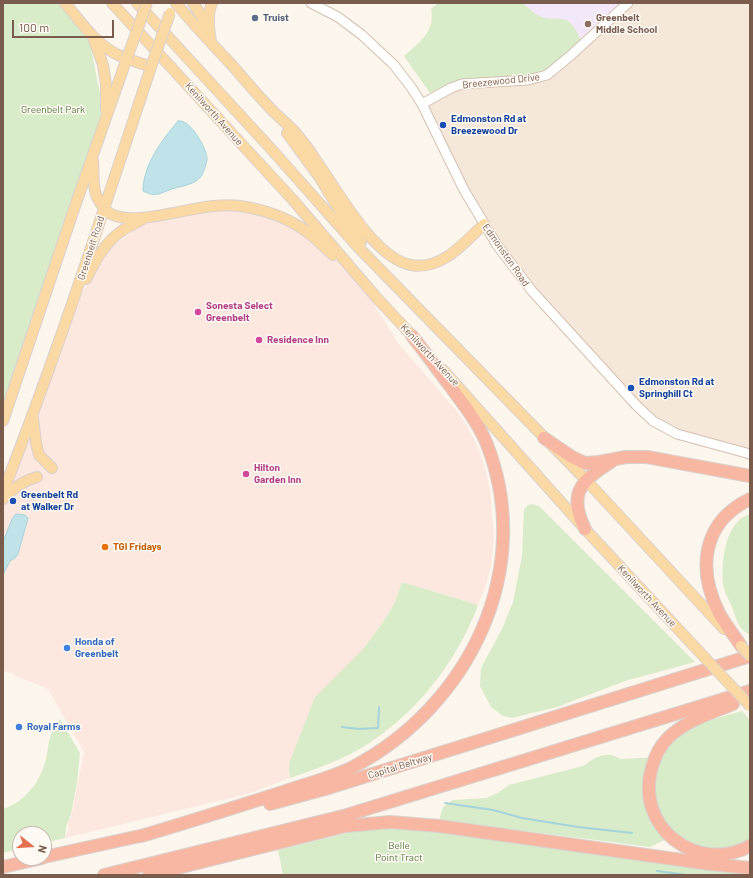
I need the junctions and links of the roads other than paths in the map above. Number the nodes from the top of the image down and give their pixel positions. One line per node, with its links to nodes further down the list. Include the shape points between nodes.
1 (65, 3): 11 (main road)
2 (112, 3): 22 (main road, Kenilworth Avenue, via 293,200)
3 (137, 3): 23 (main road, Kenilworth Avenue)
4 (148, 3): 13 (main road, bridge)
5 (193, 3): 10 (main road)
6 (212, 3): 10 (main road)
7 (311, 3): 15 (street, Edmonston Road, via 349,25 375,46 394,65)
8 (628, 3): 15 (street, Breezewood Drive, via 547,75 528,80 462,84)
9 (173, 6): 12 (main road); 14 (main road, Greenbelt Road, bridge)
10 (209, 28): 12 (main road)
11 (93, 37): 13 (main road, via 116,54); 17 (main road, via 103,65)
12 (211, 42): 16 (main road)
13 (127, 58): 14 (main road); 17 (main road)
14 (151, 67): 19 (main road, Greenbelt Road)
15 (422, 104): 21 (street, Edmonston Road, via 464,190)
16 (273, 111): 21 (main road, via 315,158 355,218 375,242 399,262 422,266 440,261); 23 (main road)
17 (106, 117): 18 (main road)
18 (93, 155): 19 (main road, via 94,186 97,197); 27 (main road)
19 (105, 208): 20 (main road, via 112,214 122,217); 24 (main road, Greenbelt Road)
20 (145, 217): 22 (main road, via 215,206 253,208 303,229); 24 (main road, via 120,232 100,253)
21 (484, 224): 29 (street, Edmonston Road, via 532,291 647,416 658,425 677,434)
22 (352, 269): 25 (main road, Kenilworth Avenue)
23 (386, 276): 28 (main road, Kenilworth Avenue)
24 (71, 310): 26 (main road, Greenbelt Road)
25 (412, 336): 38 (main road, Kenilworth Avenue, via 464,391); 44 (highway, via 468,409 485,441 497,478 503,519 502,558 493,600 477,641 452,682 419,720 391,743 352,767 332,776)
26 (33, 414): 31 (main road, via 39,455); 35 (main road, Greenbelt Road)
27 (3, 421)
28 (544, 438): 30 (highway, via 585,463); 34 (main road, Kenilworth Avenue)
29 (750, 454)
30 (617, 459): 32 (highway, via 647,457); 34 (highway)
31 (52, 468)
32 (750, 476)
33 (37, 477): 36 (main road, via 16,486)
34 (586, 480): 38 (highway, via 577,497 577,507); 39 (main road, Kenilworth Avenue)
35 (3, 492)
36 (3, 499)
37 (750, 499): 39 (highway, via 728,513 719,524 707,548 706,562 712,596 720,614)
38 (585, 529): 43 (main road, Kenilworth Avenue, bridge)
39 (741, 646): 40 (main road, Kenilworth Avenue, bridge)
40 (750, 656): 44 (highway, Capital Beltway, via 325,789)
41 (750, 691): 48 (highway, via 347,815)
42 (750, 697): 45 (highway, via 701,717 668,738 659,749 653,763 648,792 656,818 670,835 684,846 702,853 721,855)
43 (750, 706)
44 (142, 836): 46 (highway, Capital Beltway)
45 (750, 846)
46 (52, 856)
47 (750, 868): 49 (highway, via 439,826 390,822 346,826)
48 (104, 875)
49 (149, 875)

